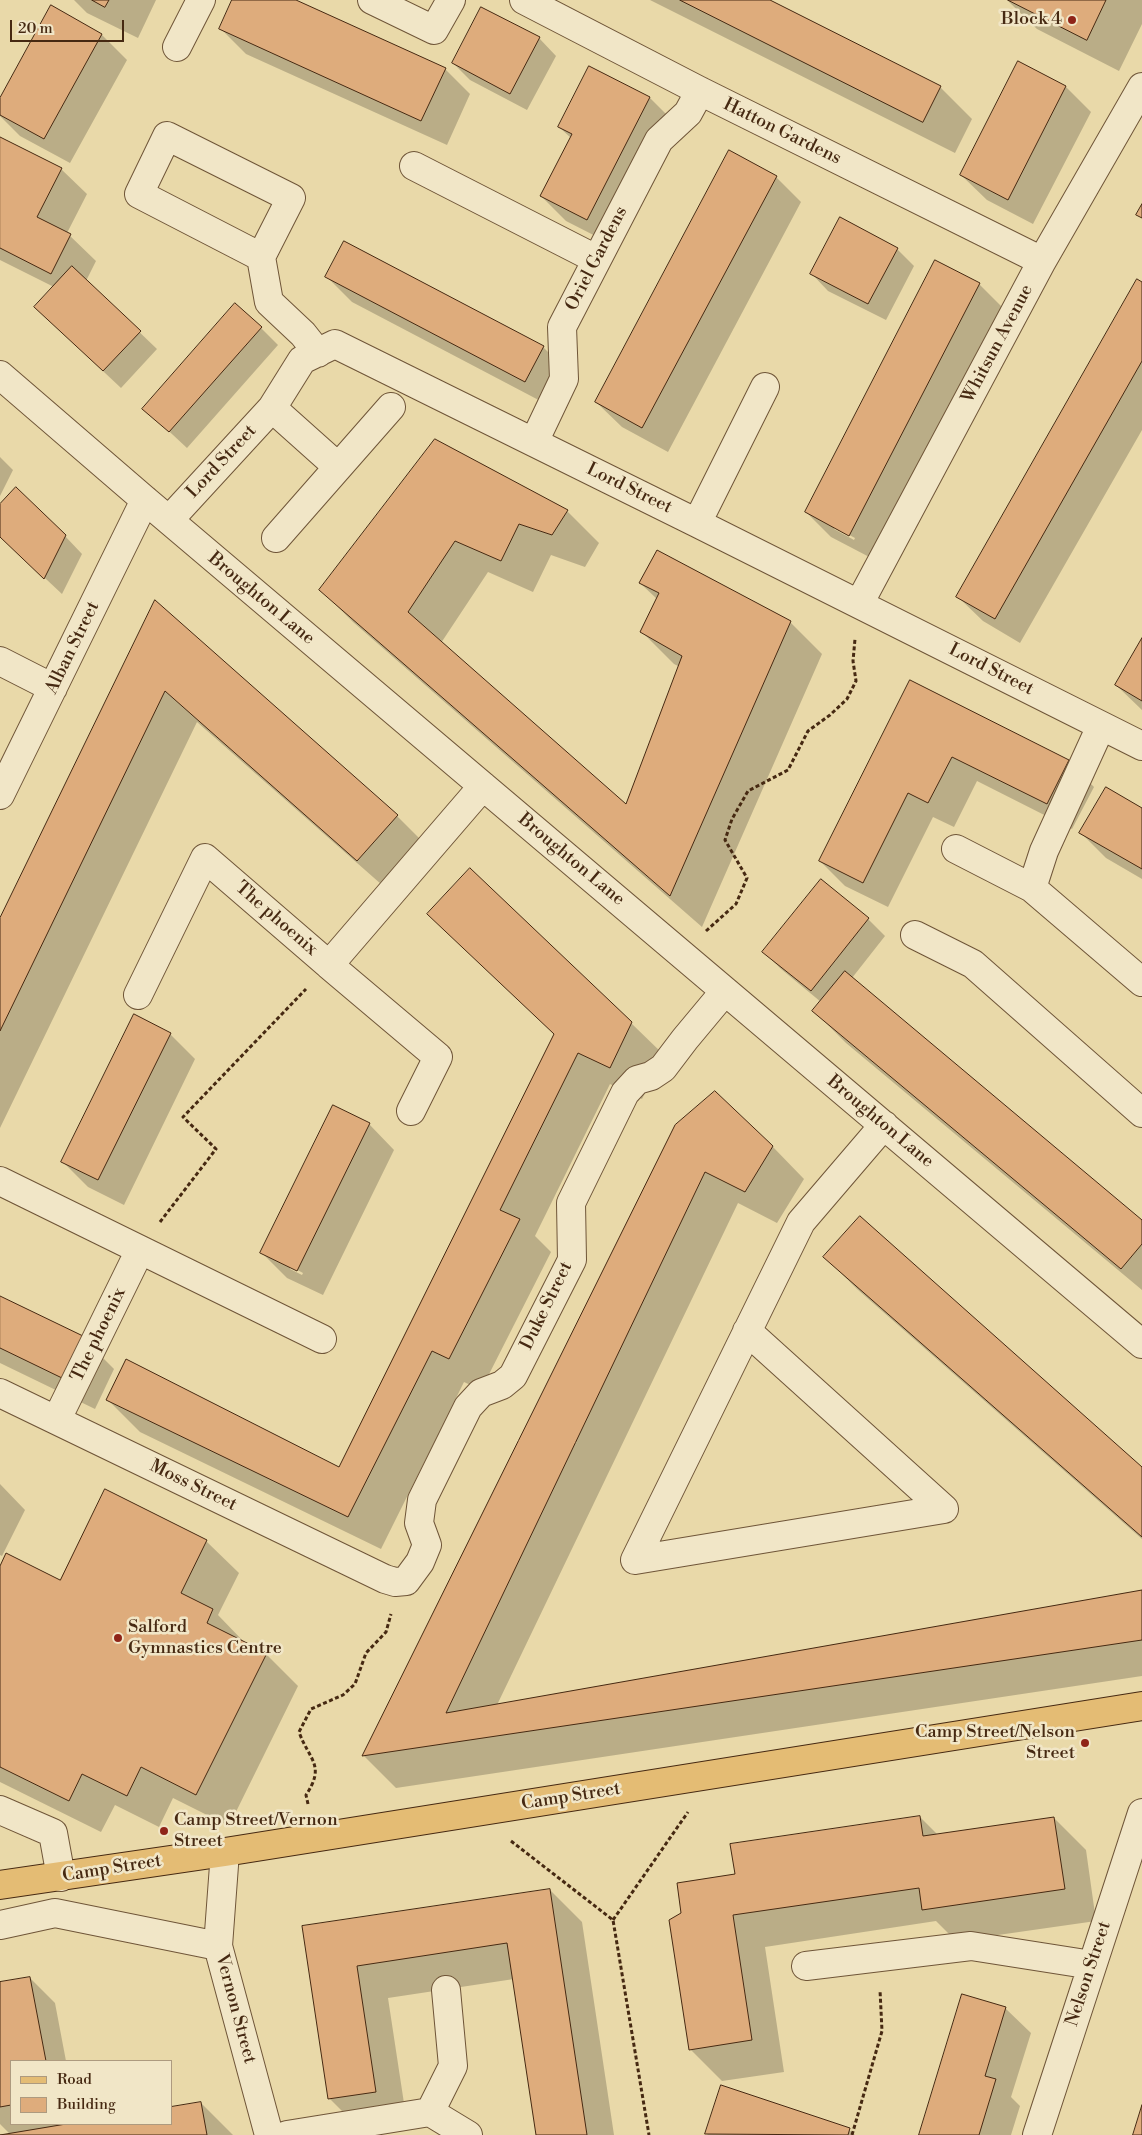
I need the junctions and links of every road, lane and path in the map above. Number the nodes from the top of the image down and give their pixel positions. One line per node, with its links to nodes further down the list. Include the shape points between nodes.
1 (201, 0): 5 (street)
2 (372, 0): 3 (street, via 434,30)
3 (451, 0)
4 (524, 0): 7 (street, Hatton Gardens)
5 (177, 47)
6 (1142, 86): 11 (street, Whitsun Avenue)
7 (700, 91): 10 (street, Oriel Gardens, via 688,113 659,140); 11 (street, Hatton Gardens)
8 (414, 166): 10 (street)
9 (261, 257): 9 (street, via 290,198 167,136 139,194); 12 (street, via 269,302 304,334)
10 (596, 259): 17 (street, Oriel Gardens, via 562,327 564,379)
11 (1042, 261): 23 (street, Whitsun Avenue)
12 (318, 353): 16 (street, Lord Street, via 302,360); 17 (street, Lord Street, via 335,344)
13 (0, 375): 19 (street, Broughton Lane)
14 (766, 387): 21 (street)
15 (391, 407): 18 (street)
16 (272, 408): 18 (street); 20 (street, Lord Street)
17 (534, 442): 21 (street, Lord Street)
18 (338, 467): 22 (street)
19 (145, 500): 20 (street, Broughton Lane); 25 (street, Alban Street)
20 (168, 520): 28 (street, Broughton Lane)
21 (697, 523): 23 (street, Lord Street)
22 (276, 538)
23 (859, 604): 26 (street, Lord Street); 33 (path, via 853,661 856,681 847,699 808,731 788,770 748,791 732,819 725,840 747,878 736,904)
24 (0, 662): 25 (street)
25 (53, 688): 29 (street, Alban Street)
26 (1101, 726): 27 (street, Lord Street); 31 (street, via 1044,851)
27 (1142, 746)
28 (484, 786): 33 (street, Broughton Lane); 34 (street, The phoenix)
29 (0, 795)
30 (956, 849): 31 (street)
31 (1032, 888): 35 (street)
32 (915, 935): 39 (street, via 972,964)
33 (682, 954): 36 (street, Broughton Lane)
34 (329, 965): 37 (street, The phoenix, via 205,858); 38 (street, via 438,1058); 42 (path, via 183,1117 216,1149)
35 (1142, 982)
36 (725, 991): 40 (street, Broughton Lane); 48 (street, Duke Street, via 664,1068 637,1080 625,1092 571,1203 572,1260 513,1376 502,1385 481,1392 468,1407 422,1500 420,1522 427,1545 420,1562 406,1581)
37 (138, 995)
38 (411, 1111)
39 (1142, 1113)
40 (884, 1125): 43 (street, via 801,1222); 44 (street, Broughton Lane)
41 (0, 1180): 42 (street)
42 (140, 1250): 45 (street); 47 (street, The phoenix)
43 (747, 1331): 43 (street, via 635,1560 944,1509 754,1338)
44 (1138, 1332)
45 (322, 1339)
46 (0, 1393): 47 (street, Moss Street)
47 (57, 1419): 48 (street, Moss Street)
48 (390, 1580): 54 (path, via 390,1620 386,1632 366,1653 355,1684 343,1695 311,1708 299,1732 316,1770 313,1785 306,1795)
49 (1142, 1706): 50 (main road, Camp Street)
50 (686, 1779): 51 (main road, Camp Street); 58 (path, via 690,1808)
51 (503, 1808): 54 (main road, Camp Street); 58 (path, via 510,1841)
52 (0, 1810): 56 (street, via 53,1833)
53 (1142, 1813): 62 (street, Nelson Street)
54 (314, 1837): 55 (main road, Camp Street)
55 (225, 1852): 56 (main road, Camp Street); 60 (street, Vernon Street)
56 (61, 1877): 57 (main road, Camp Street)
57 (0, 1885)
58 (613, 1920): 69 (path)
59 (0, 1925): 60 (street, via 55,1913)
60 (218, 1946): 66 (street, Vernon Street)
61 (878, 1959): 62 (street, via 971,1946); 63 (street); 70 (path, via 882,2031)
62 (1092, 1965): 71 (street, Nelson Street)
63 (806, 1966)
64 (446, 1990): 65 (street, via 453,2066)
65 (430, 2112): 67 (street); 68 (street)
66 (269, 2135)
67 (287, 2135)
68 (468, 2135)
69 (649, 2135)
70 (852, 2135)
71 (1037, 2135)

